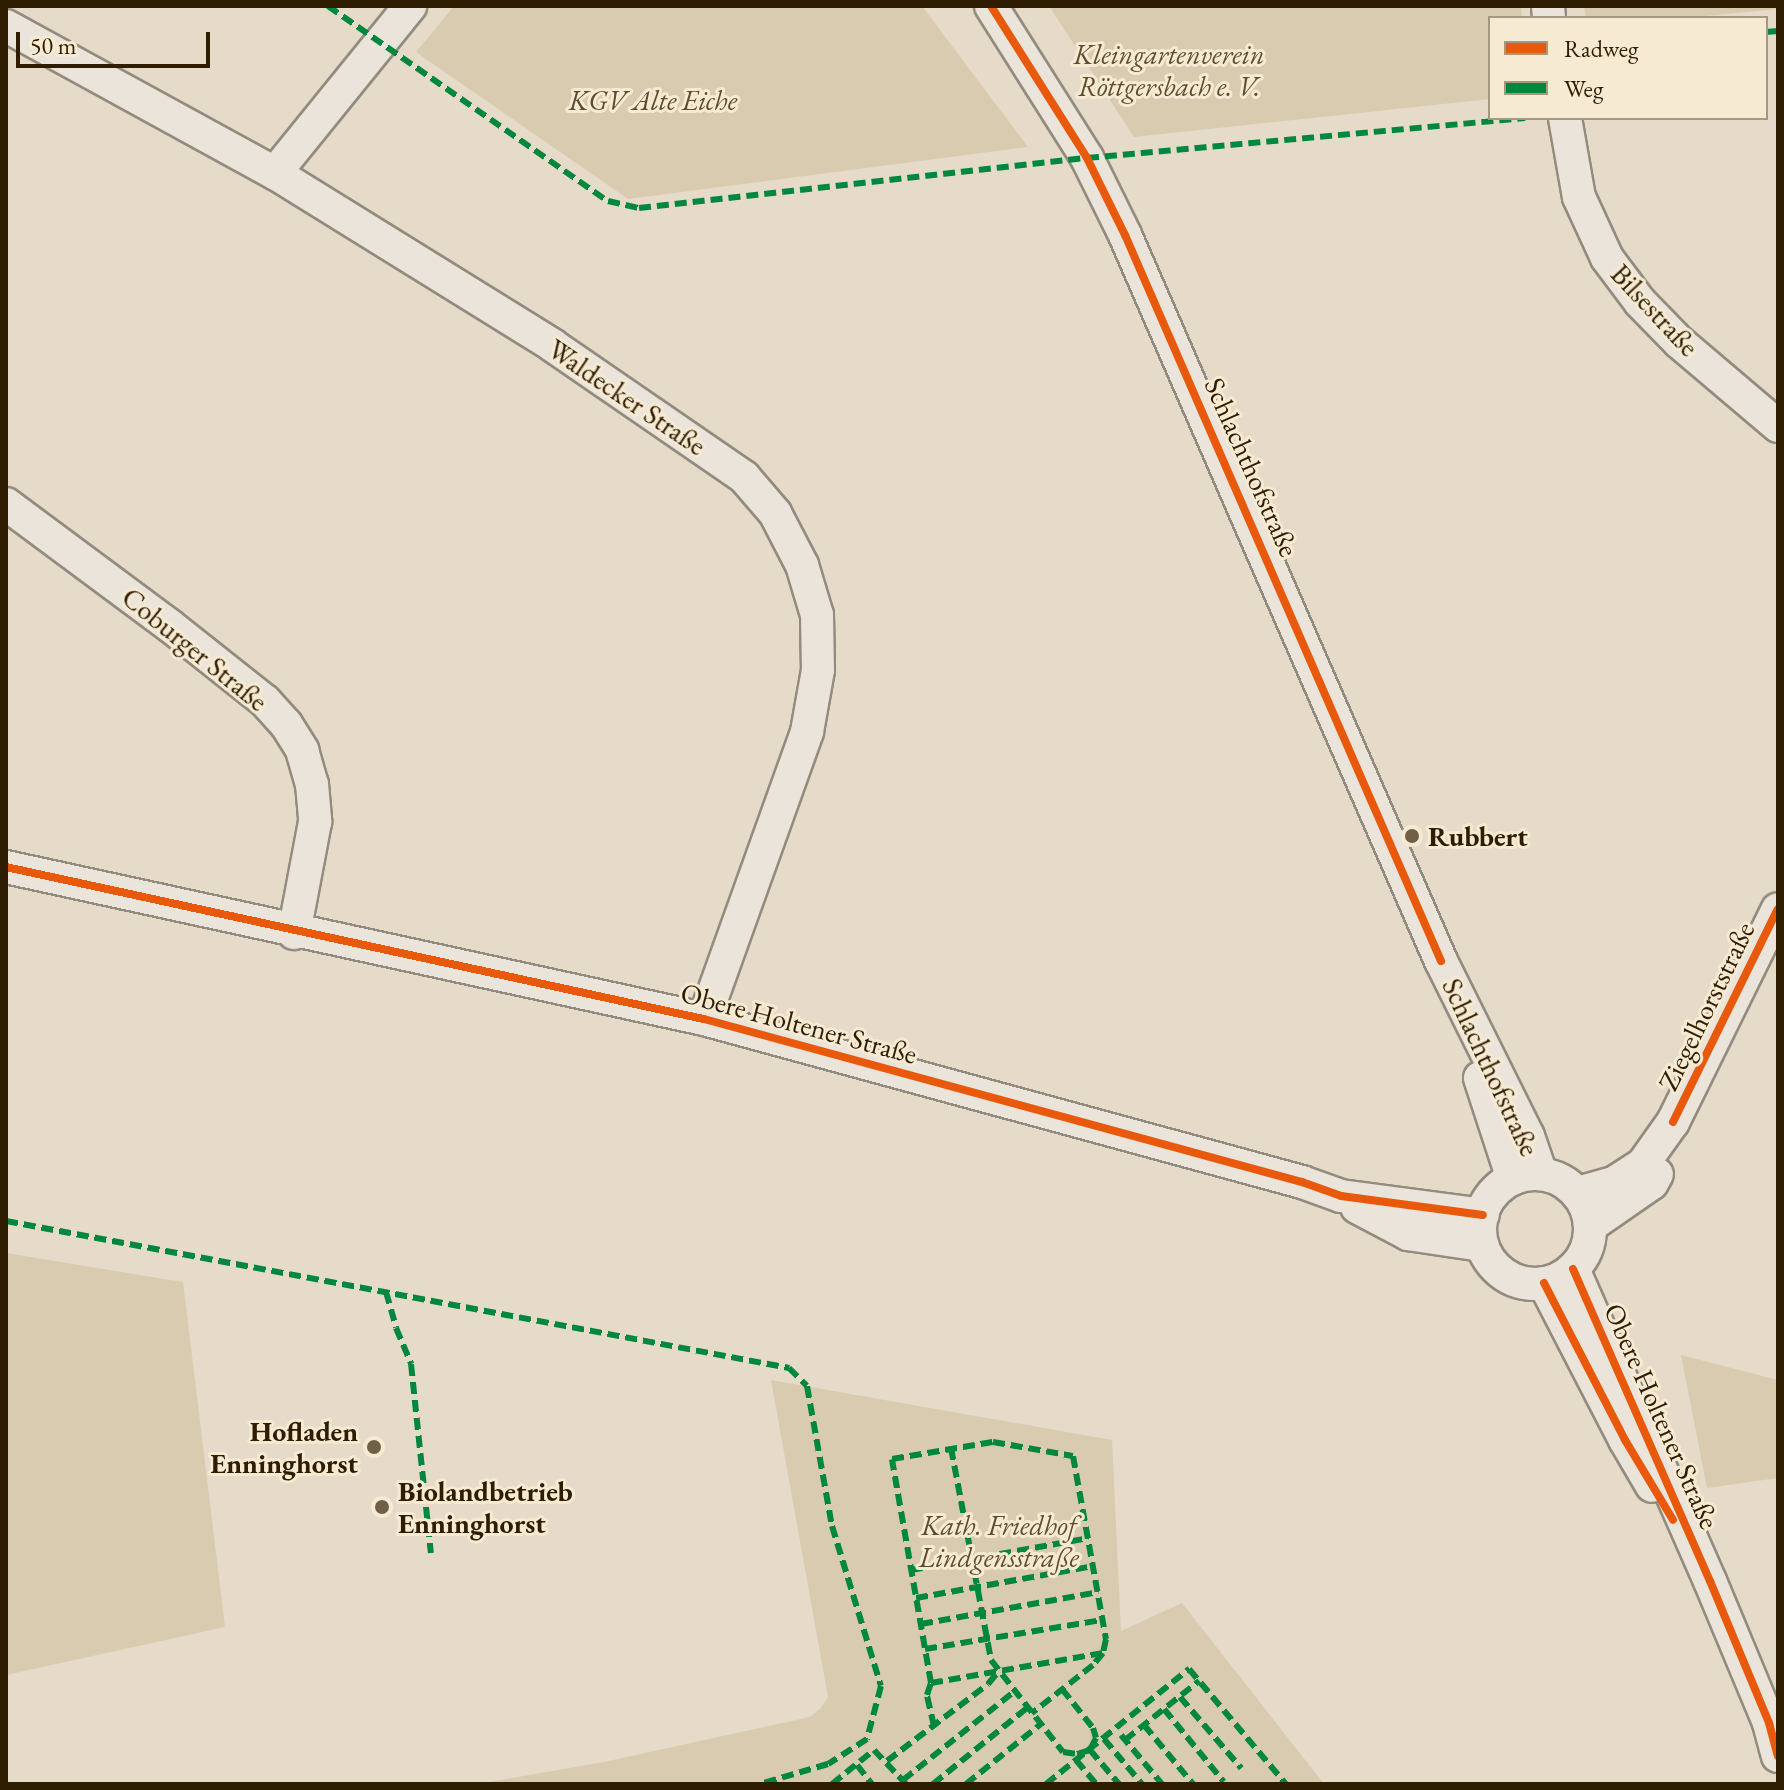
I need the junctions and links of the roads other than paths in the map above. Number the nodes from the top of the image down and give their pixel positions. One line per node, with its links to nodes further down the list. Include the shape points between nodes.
1 (410, 6): 5 (street)
2 (991, 6): 13 (street, Schlachthofstraße, via 1087,158 1125,235 1441,961 1528,1136)
3 (6, 26): 5 (street, Waldecker Straße)
4 (1565, 120): 6 (street, Bilsestraße, via 1579,197 1607,258 1679,342)
5 (275, 173): 11 (street, Waldecker Straße, via 552,345 744,477 775,513 802,565 817,615 818,670 807,732)
6 (1778, 426)
7 (6, 504): 10 (street, Coburger Straße, via 169,625 286,724 312,784 315,822)
8 (6, 867): 10 (street, Obere Holtener Straße)
9 (1778, 909): 12 (street, Ziegelhorststraße)
10 (294, 933): 11 (street, Obere Holtener Straße)
11 (704, 1019): 16 (street, Obere Holtener Straße, via 1341,1196)
12 (1673, 1122): 14 (street, Ziegelhorststraße, via 1643,1164 1614,1183); 15 (street, Ziegelhorststraße, via 1666,1158 1652,1183)
13 (1527, 1176): 14 (street, via 1562,1180); 16 (street, via 1500,1186 1486,1203)
14 (1578, 1193): 15 (street)
15 (1590, 1226): 17 (street, via 1584,1255)
16 (1482, 1230): 18 (street, via 1493,1264 1509,1279)
17 (1573, 1269): 18 (street); 19 (street, Obere Holtener Straße)
18 (1544, 1283): 19 (street, Obere Holtener Straße, via 1625,1440)
19 (1710, 1581): 20 (street, Obere Holtener Straße)
20 (1778, 1756)

